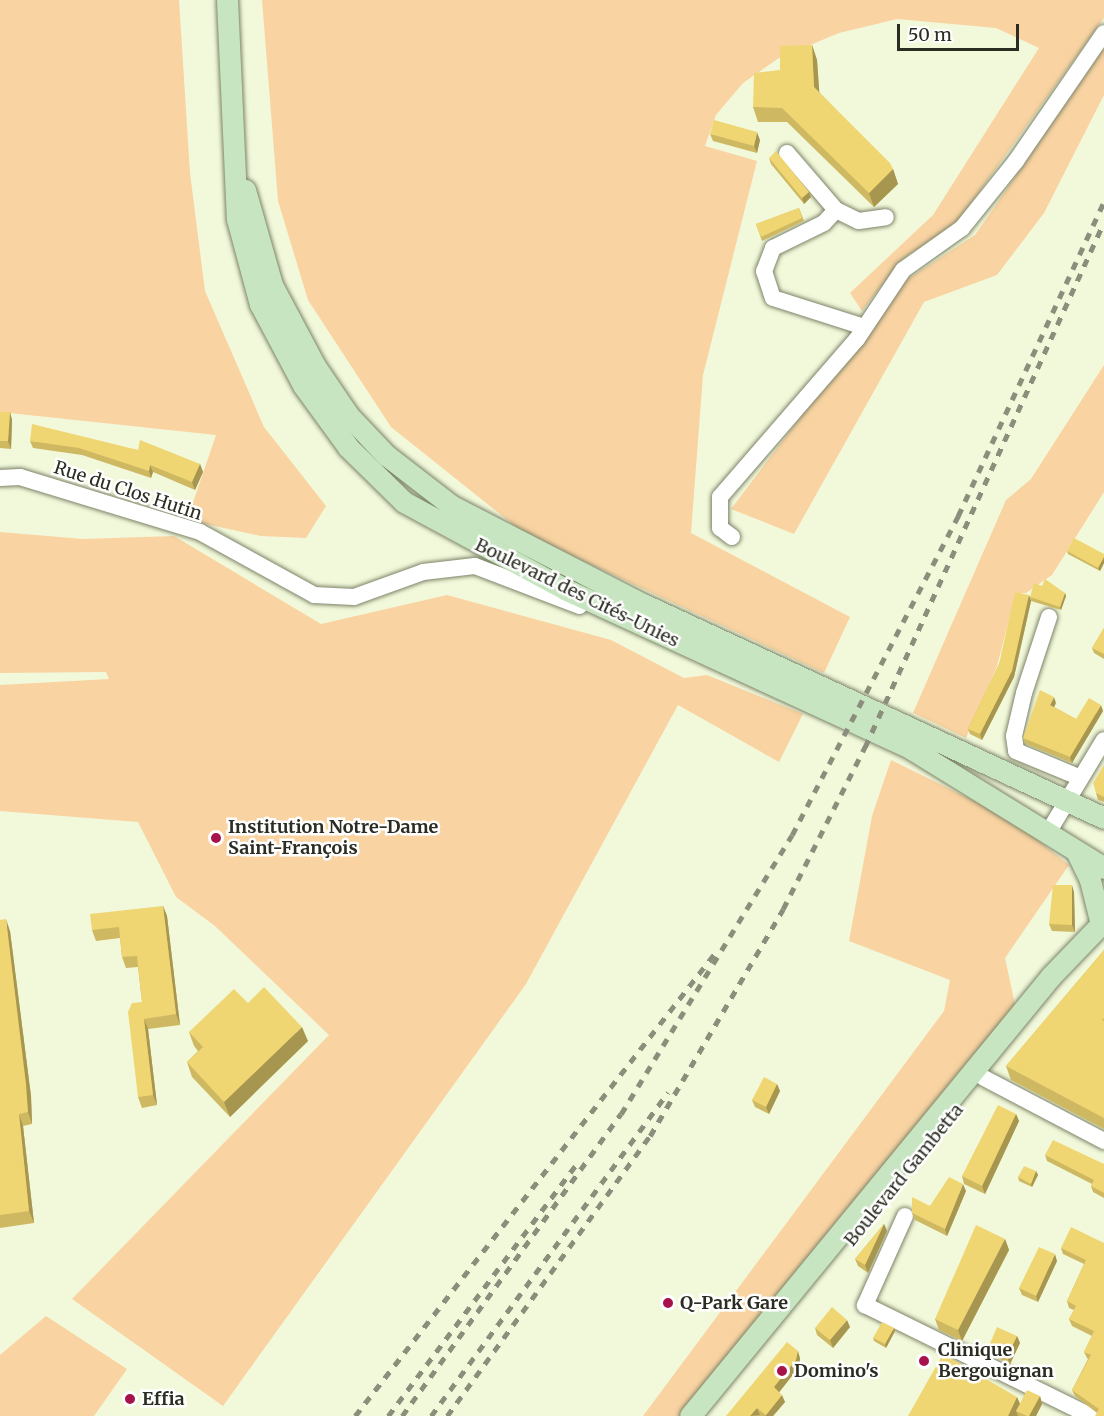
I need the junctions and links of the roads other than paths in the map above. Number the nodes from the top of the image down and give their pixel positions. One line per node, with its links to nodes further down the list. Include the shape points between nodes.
1 (227, 0): 4 (main road, Boulevard des Cités-Unies)
2 (1104, 33): 7 (street, via 1016,161 962,228 903,270)
3 (787, 153): 5 (street)
4 (237, 154): 11 (main road, Boulevard des Cités-Unies, via 237,219 260,304 303,385 348,447 404,502 459,536); 14 (main road, Boulevard des Cités-Unies, via 272,285 290,325 349,416 404,470 452,506 538,552)
5 (836, 210): 6 (street, via 860,221); 7 (street, via 824,223 773,248 764,271 773,298)
6 (886, 217)
7 (861, 326): 9 (street, via 857,339 720,497 720,528)
8 (0, 478): 11 (street, Rue du Clos Hutin, via 20,477 200,532 314,595 354,597 423,572 475,566)
9 (732, 537)
10 (1049, 617): 13 (street, via 1024,693 1016,751)
11 (680, 642): 16 (main road, Boulevard des Cités-Unies, via 910,748)
12 (1104, 740): 13 (street)
13 (1081, 778): 14 (street)
14 (1068, 800): 15 (main road, Boulevard des Cités-Unies); 16 (street)
15 (1104, 818)
16 (1049, 831): 17 (main road, Boulevard des Cités-Unies)
17 (1075, 850): 18 (main road, Boulevard des Cités-Unies); 19 (main road, via 1090,880)
18 (1104, 868)
19 (1103, 927): 20 (main road, Boulevard Gambetta); 23 (main road, via 1052,976)
20 (984, 1078): 21 (street); 24 (main road, Boulevard Gambetta)
21 (1104, 1142)
22 (905, 1216): 25 (street, via 865,1305)
23 (690, 1416)
24 (708, 1416)
25 (1091, 1416)

